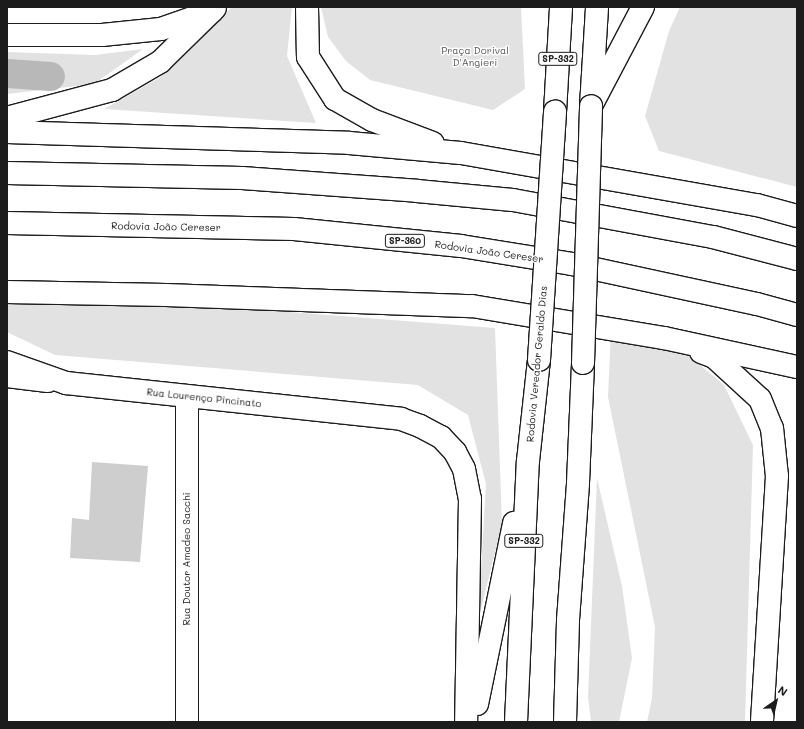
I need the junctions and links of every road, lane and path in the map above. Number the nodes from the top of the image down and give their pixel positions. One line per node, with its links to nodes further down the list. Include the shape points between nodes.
1 (307, 7): 10 (main road, via 308,57 335,99 372,120)
2 (561, 7): 25 (main road, Rodovia Vereador Geraldo Dias / SP-332, bridge, via 539,360)
3 (597, 7): 7 (main road)
4 (643, 7): 7 (main road)
5 (214, 9): 6 (main road, via 161,29 102,35); 8 (main road, via 160,62 112,90)
6 (7, 35)
7 (591, 106): 30 (main road, bridge, via 578,483 568,620)
8 (7, 118)
9 (7, 132): 10 (main road, via 349,142)
10 (460, 153): 12 (main road)
11 (7, 173): 16 (main road, via 242,178 513,200 713,237)
12 (757, 205): 13 (main road); 14 (main road)
13 (797, 209)
14 (797, 216)
15 (7, 223): 18 (main road, Rodovia João Cereser / SP-360, via 294,230 461,246 572,264)
16 (797, 260)
17 (7, 292): 19 (main road, via 472,306)
18 (797, 315)
19 (664, 338): 21 (main road); 31 (main road, via 714,357 760,399 772,428 777,476)
20 (7, 362): 23 (main road)
21 (797, 367)
22 (7, 376): 23 (main road, Rua Lourenço Pincinato)
23 (66, 383): 24 (main road, Rua Lourenço Pincinato)
24 (187, 396): 26 (main road, Rua Doutor Amadeo Sacchi); 27 (main road, Rua Lourenço Pincinato, via 401,419 440,437 455,452 464,469 470,499)
25 (528, 461): 28 (main road); 29 (main road, Rodovia Vereador Geraldo Dias / SP-332)
26 (187, 722)
27 (466, 722)
28 (473, 722)
29 (516, 722)
30 (565, 722)
31 (762, 722)

